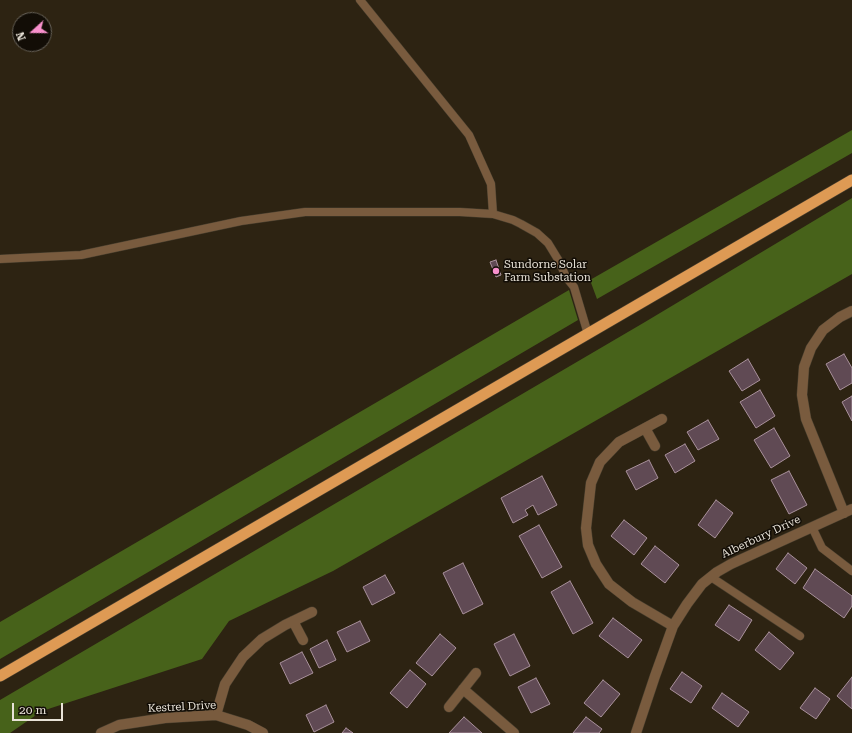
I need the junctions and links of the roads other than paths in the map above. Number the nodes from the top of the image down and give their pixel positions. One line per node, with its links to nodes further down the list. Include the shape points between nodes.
1 (360, 0): 3 (lane, via 469,135 491,184)
2 (852, 180): 6 (highway)
3 (493, 214): 4 (lane, via 305,212 241,221 81,255); 6 (lane, via 521,224 548,243 574,287)
4 (0, 260)
5 (852, 311): 10 (street, via 822,330 811,348 804,367 802,395 806,419)
6 (588, 334): 20 (highway)
7 (662, 419): 8 (street)
8 (645, 428): 9 (street); 16 (street, via 619,442 600,462 591,483 586,528 588,545 609,584 632,602)
9 (655, 446)
10 (848, 511): 11 (street, Alberbury Drive)
11 (812, 527): 12 (lane, via 822,548); 13 (street, Alberbury Drive, via 731,564)
12 (852, 571)
13 (711, 577): 16 (street, Alberbury Drive, via 702,584); 17 (lane)
14 (312, 612): 15 (street)
15 (293, 621): 18 (street); 23 (street, via 262,639 243,658 225,684)
16 (674, 626): 24 (street, Alberbury Drive)
17 (800, 636)
18 (304, 640)
19 (476, 673): 21 (street)
20 (0, 676)
21 (463, 689): 22 (street); 27 (street)
22 (449, 707)
23 (216, 715): 25 (street, Kestrel Drive, via 165,718 119,725); 26 (street, Kestrel Drive)
24 (638, 732)
25 (101, 733)
26 (264, 733)
27 (514, 733)

